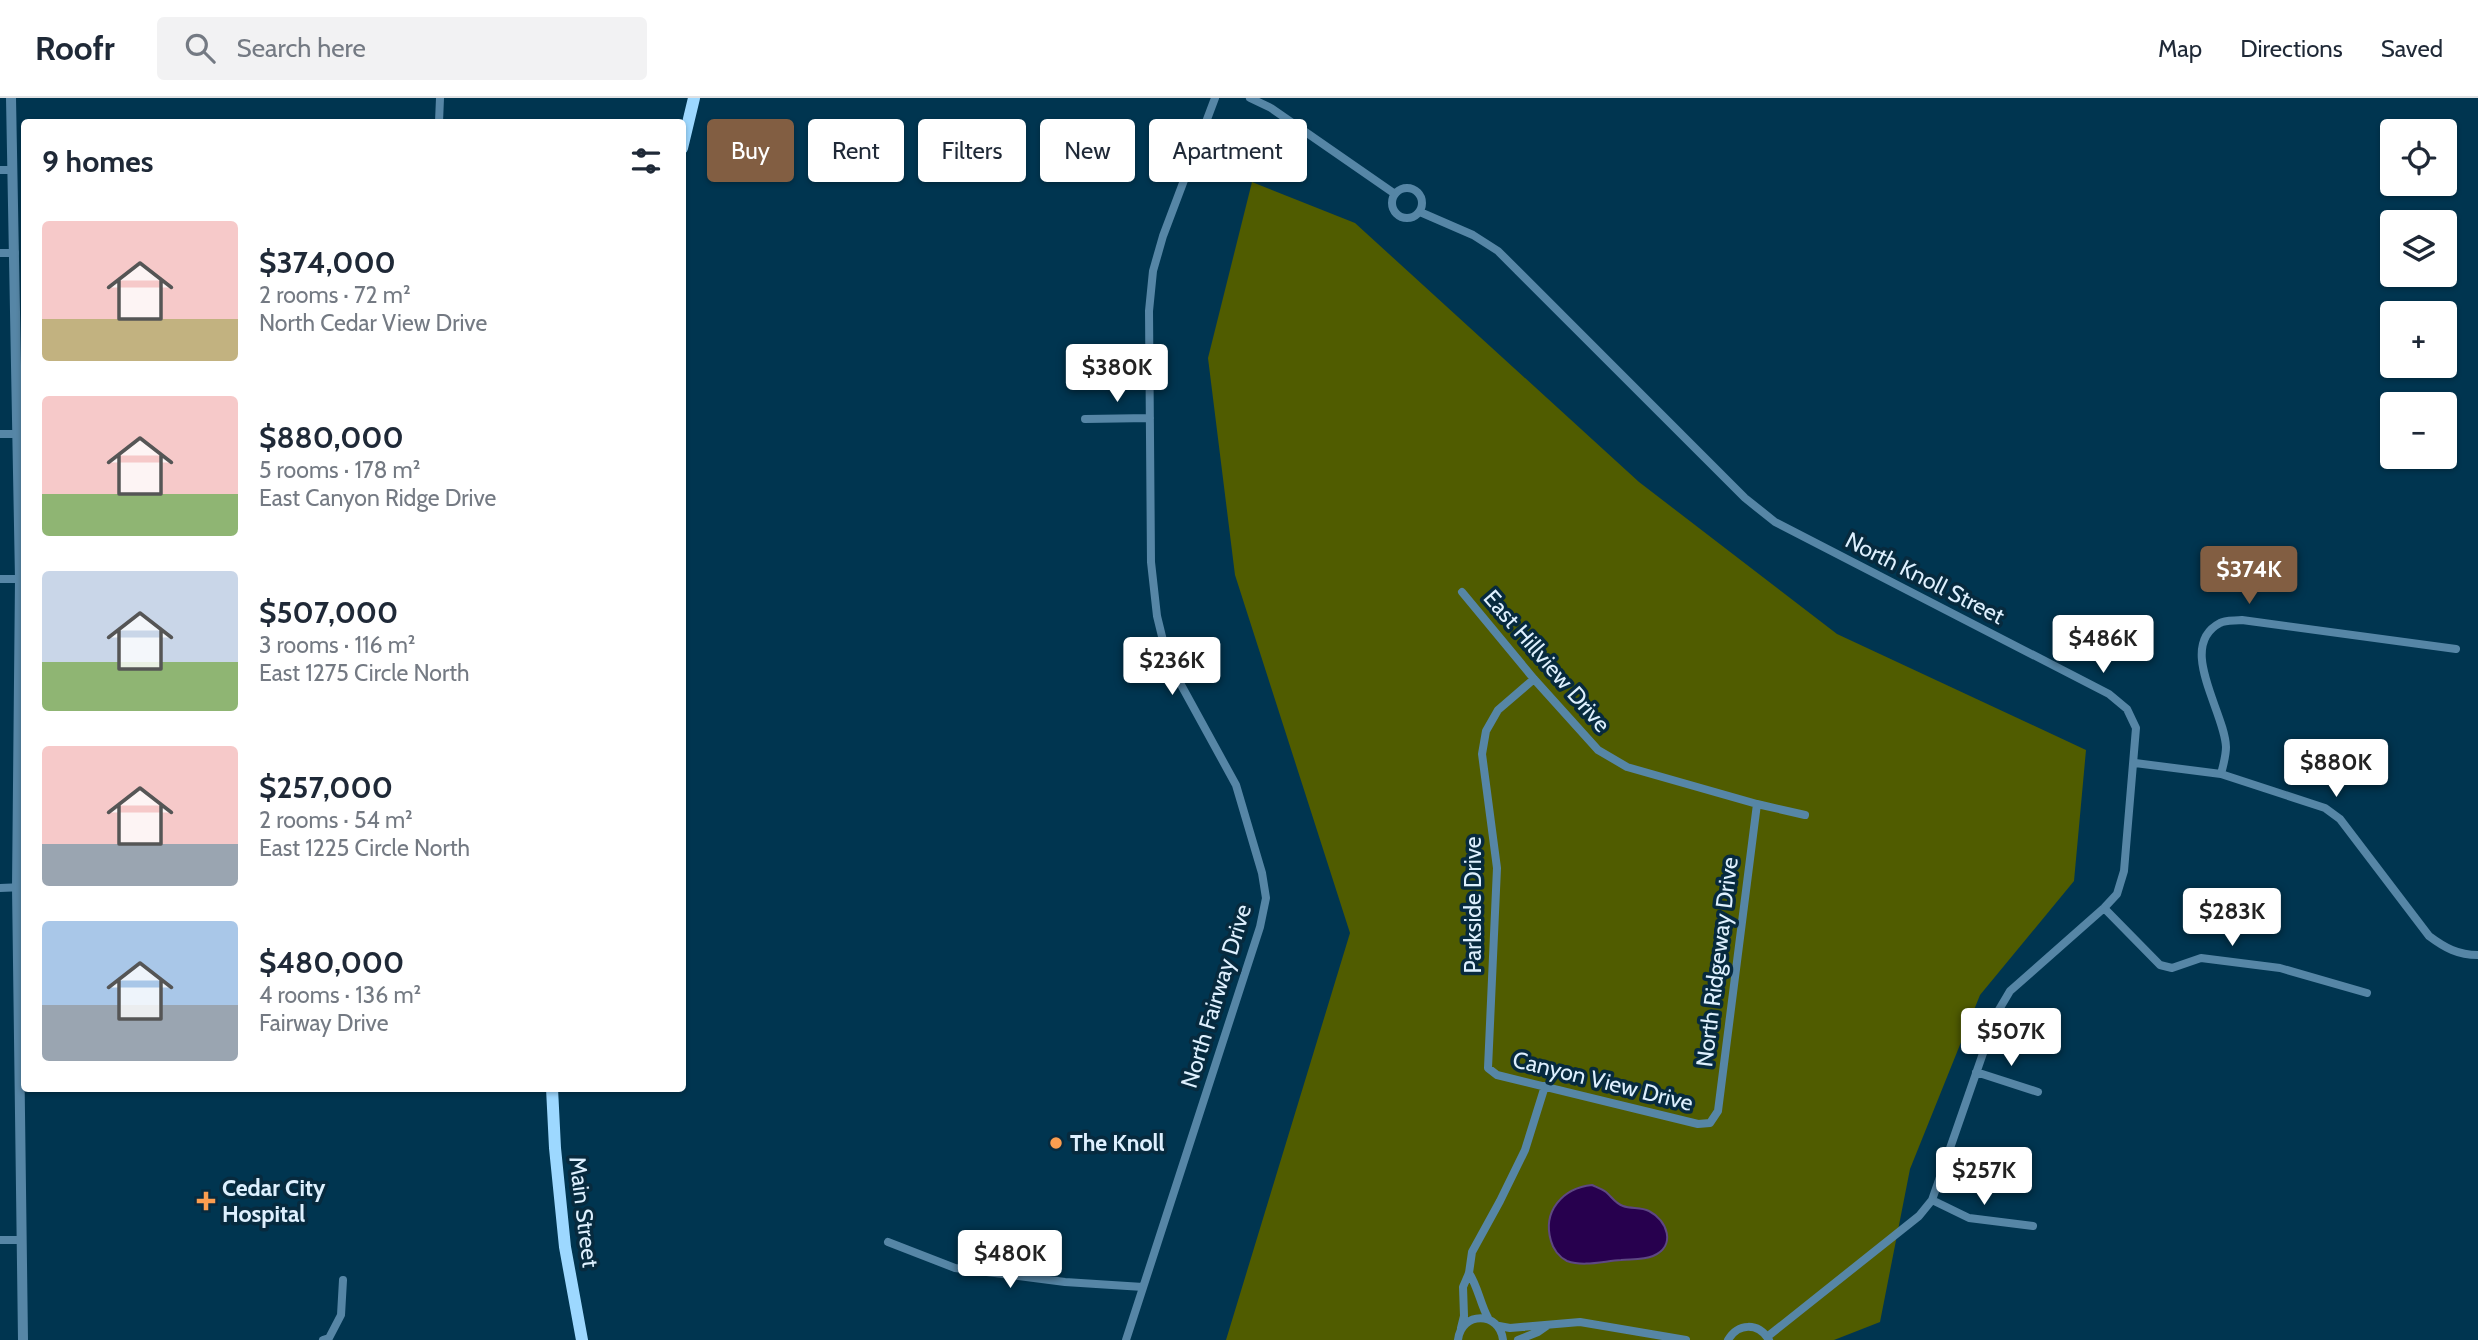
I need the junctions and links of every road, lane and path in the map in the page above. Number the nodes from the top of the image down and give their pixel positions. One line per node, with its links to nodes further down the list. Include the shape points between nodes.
1 (11, 98): 9 (street)
2 (440, 98): 6 (street)
3 (694, 98): 7 (main road)
4 (1215, 98): 16 (street, North Fairway Drive, via 1153,271)
5 (1250, 98): 10 (street, North Knoll Street)
6 (439, 119)
7 (686, 131)
8 (0, 170): 9 (street)
9 (13, 170): 11 (street)
10 (1395, 194): 12 (street, North Knoll Street, via 1408,188 1418,192); 12 (street, North Knoll Street, via 1392,204 1398,216 1412,218)
11 (19, 197): 14 (street)
12 (1420, 212): 26 (street, North Knoll Street, via 1499,251 1745,498 1775,522 2109,694 2127,709 2136,728)
13 (0, 253): 14 (street)
14 (15, 253): 15 (street)
15 (20, 322): 19 (street)
16 (1150, 418): 17 (street); 49 (street, North Fairway Drive, via 1151,562 1157,616 1168,661 1236,785 1266,898)
17 (1085, 419)
18 (0, 434): 19 (street)
19 (18, 434): 20 (street)
20 (21, 543)
21 (0, 579): 22 (street)
22 (21, 579)
23 (1462, 592): 25 (street, East Hillview Drive)
24 (2456, 649): 27 (street, via 2242,620 2221,622 2205,637 2200,656 2227,749)
25 (1534, 680): 28 (street, East Hillview Drive, via 1598,750 1627,767); 35 (street, Parkside Drive, via 1498,710 1486,731 1482,754 1497,868)
26 (2134, 763): 27 (street); 32 (street, North Knoll Street, via 2124,871 2117,894)
27 (2221, 774): 33 (street, via 2325,808 2340,820 2429,936 2445,948)
28 (1757, 804): 29 (street, East Hillview Drive); 41 (street, North Ridgeway Drive, via 1718,1111)
29 (1805, 815)
30 (21, 887): 31 (street)
31 (0, 888)
32 (2104, 908): 34 (street, via 2160,965 2172,968 2201,958 2280,968); 36 (street, North Knoll Street, via 2010,991)
33 (2478, 955)
34 (2367, 993)
35 (1488, 1068): 37 (street, Canyon View Drive, via 1497,1075)
36 (1976, 1072): 40 (street); 42 (street, North Knoll Street)
37 (1545, 1086): 41 (street, Canyon View Drive, via 1698,1124); 47 (street, via 1525,1150 1472,1252)
38 (22, 1092): 45 (street)
39 (552, 1092): 57 (main road, Main Street, via 565,1248)
40 (2038, 1092)
41 (1710, 1123)
42 (1932, 1200): 43 (street, via 1969,1218); 54 (street, North Knoll Street, via 1919,1216)
43 (2033, 1226)
44 (0, 1240): 45 (street)
45 (22, 1240): 55 (street)
46 (888, 1242): 49 (street, via 955,1268)
47 (1469, 1273): 50 (street); 53 (street, via 1463,1287)
48 (343, 1280): 56 (street, via 341,1315 329,1338)
49 (1143, 1287): 58 (street, North Fairway Drive)
50 (1488, 1318): 52 (street); 53 (street, via 1473,1318)
51 (1549, 1325): 52 (street); 61 (street); 62 (street, via 1580,1322)
52 (1499, 1326): 60 (street)
53 (1461, 1328): 59 (street)
54 (1768, 1338): 63 (street, North Knoll Street, via 1752,1326 1734,1331)
55 (23, 1340)
56 (323, 1340)
57 (582, 1340)
58 (1126, 1340)
59 (1458, 1340)
60 (1503, 1340)
61 (1518, 1340)
62 (1686, 1340)
63 (1728, 1340)

